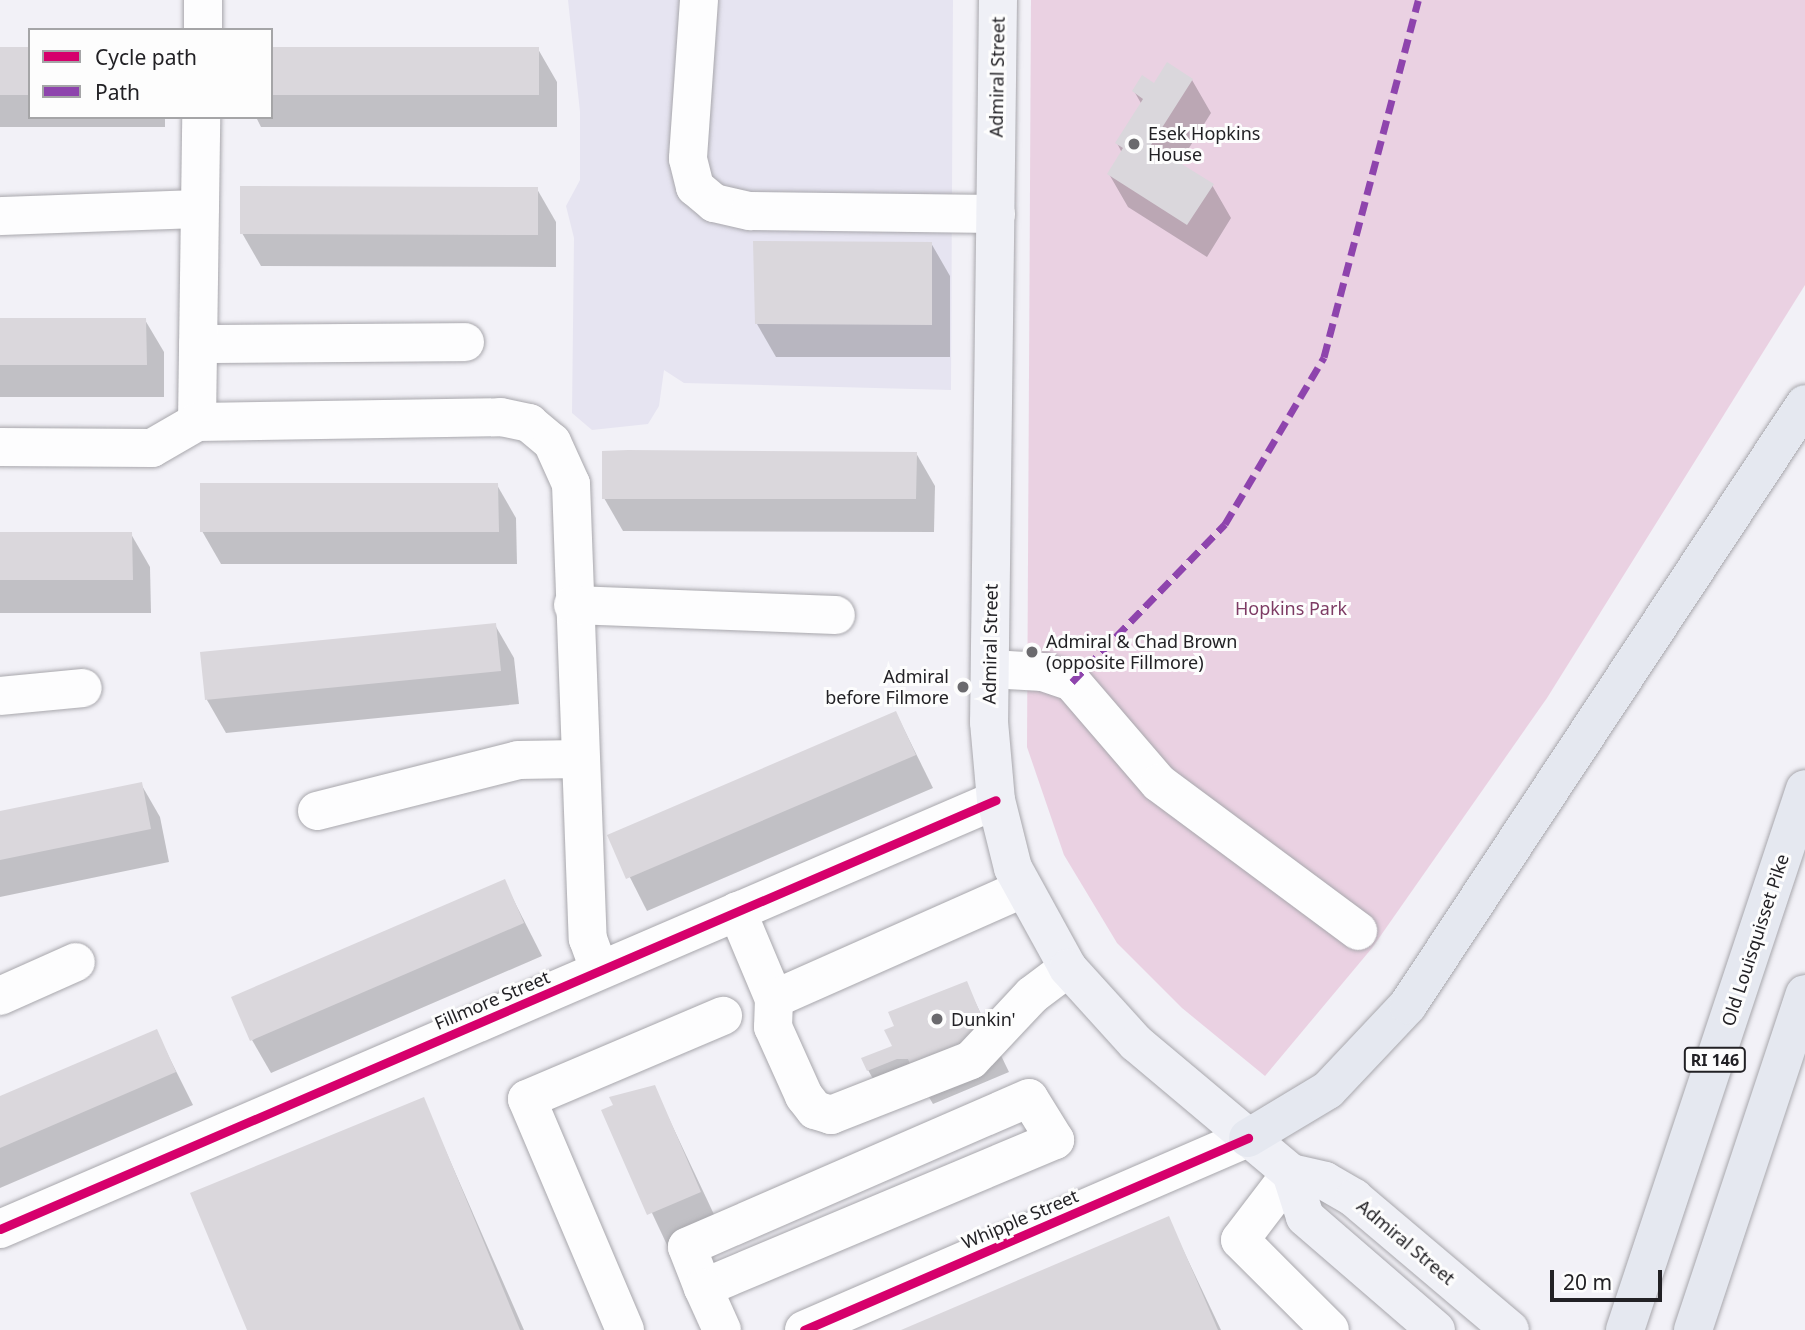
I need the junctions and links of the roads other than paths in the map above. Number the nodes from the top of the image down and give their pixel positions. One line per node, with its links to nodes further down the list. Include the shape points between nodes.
1 (203, 0): 4 (street)
2 (699, 0): 7 (street, via 688,159 695,187 715,202 750,211)
3 (998, 0): 7 (main road, Admiral Street)
4 (203, 28)
5 (201, 119): 6 (street)
6 (200, 209): 8 (street); 10 (street)
7 (996, 214): 16 (main road, Admiral Street)
8 (0, 216)
9 (466, 342): 10 (street)
10 (198, 344): 12 (street)
11 (1805, 404): 33 (highway, via 1408,1005 1328,1090)
12 (197, 422): 13 (street, via 152,448); 14 (street, via 501,417 529,422 552,442 571,484)
13 (0, 447)
14 (573, 605): 15 (street); 19 (street)
15 (836, 615)
16 (990, 669): 21 (main road, Admiral Street); 25 (street, via 1043,672 1072,682 1158,783)
17 (83, 688): 18 (street)
18 (0, 696)
19 (580, 759): 22 (street, via 518,760); 28 (street, via 588,939)
20 (1805, 789): 43 (highway, Old Louisquisset Pike / RI 146)
21 (996, 800): 23 (main road, Admiral Street); 24 (street, Fillmore Street)
22 (317, 811)
23 (1022, 889): 27 (main road, Admiral Street); 31 (street)
24 (737, 911): 28 (street, Fillmore Street); 31 (street)
25 (1358, 931)
26 (76, 962): 30 (street)
27 (1068, 968): 31 (street, via 1032,995 971,1060 831,1115 815,1110 804,1096 773,1027); 33 (main road, Admiral Street, via 1136,1043)
28 (599, 971): 35 (street, Fillmore Street)
29 (1805, 994): 44 (highway)
30 (0, 996)
31 (774, 999)
32 (723, 1016): 37 (street, via 527,1098)
33 (1248, 1138): 34 (main road, Admiral Street); 39 (street, Whipple Street)
34 (1290, 1173): 40 (street, via 1240,1240); 41 (main road, via 1305,1217); 42 (main road, Admiral Street, via 1325,1181 1354,1198)
35 (0, 1229)
36 (703, 1288): 36 (street, via 687,1247 1028,1098 1055,1140); 38 (street)
37 (625, 1330)
38 (722, 1330)
39 (804, 1330)
40 (1330, 1330)
41 (1436, 1330)
42 (1510, 1330)
43 (1625, 1330)
44 (1693, 1330)

